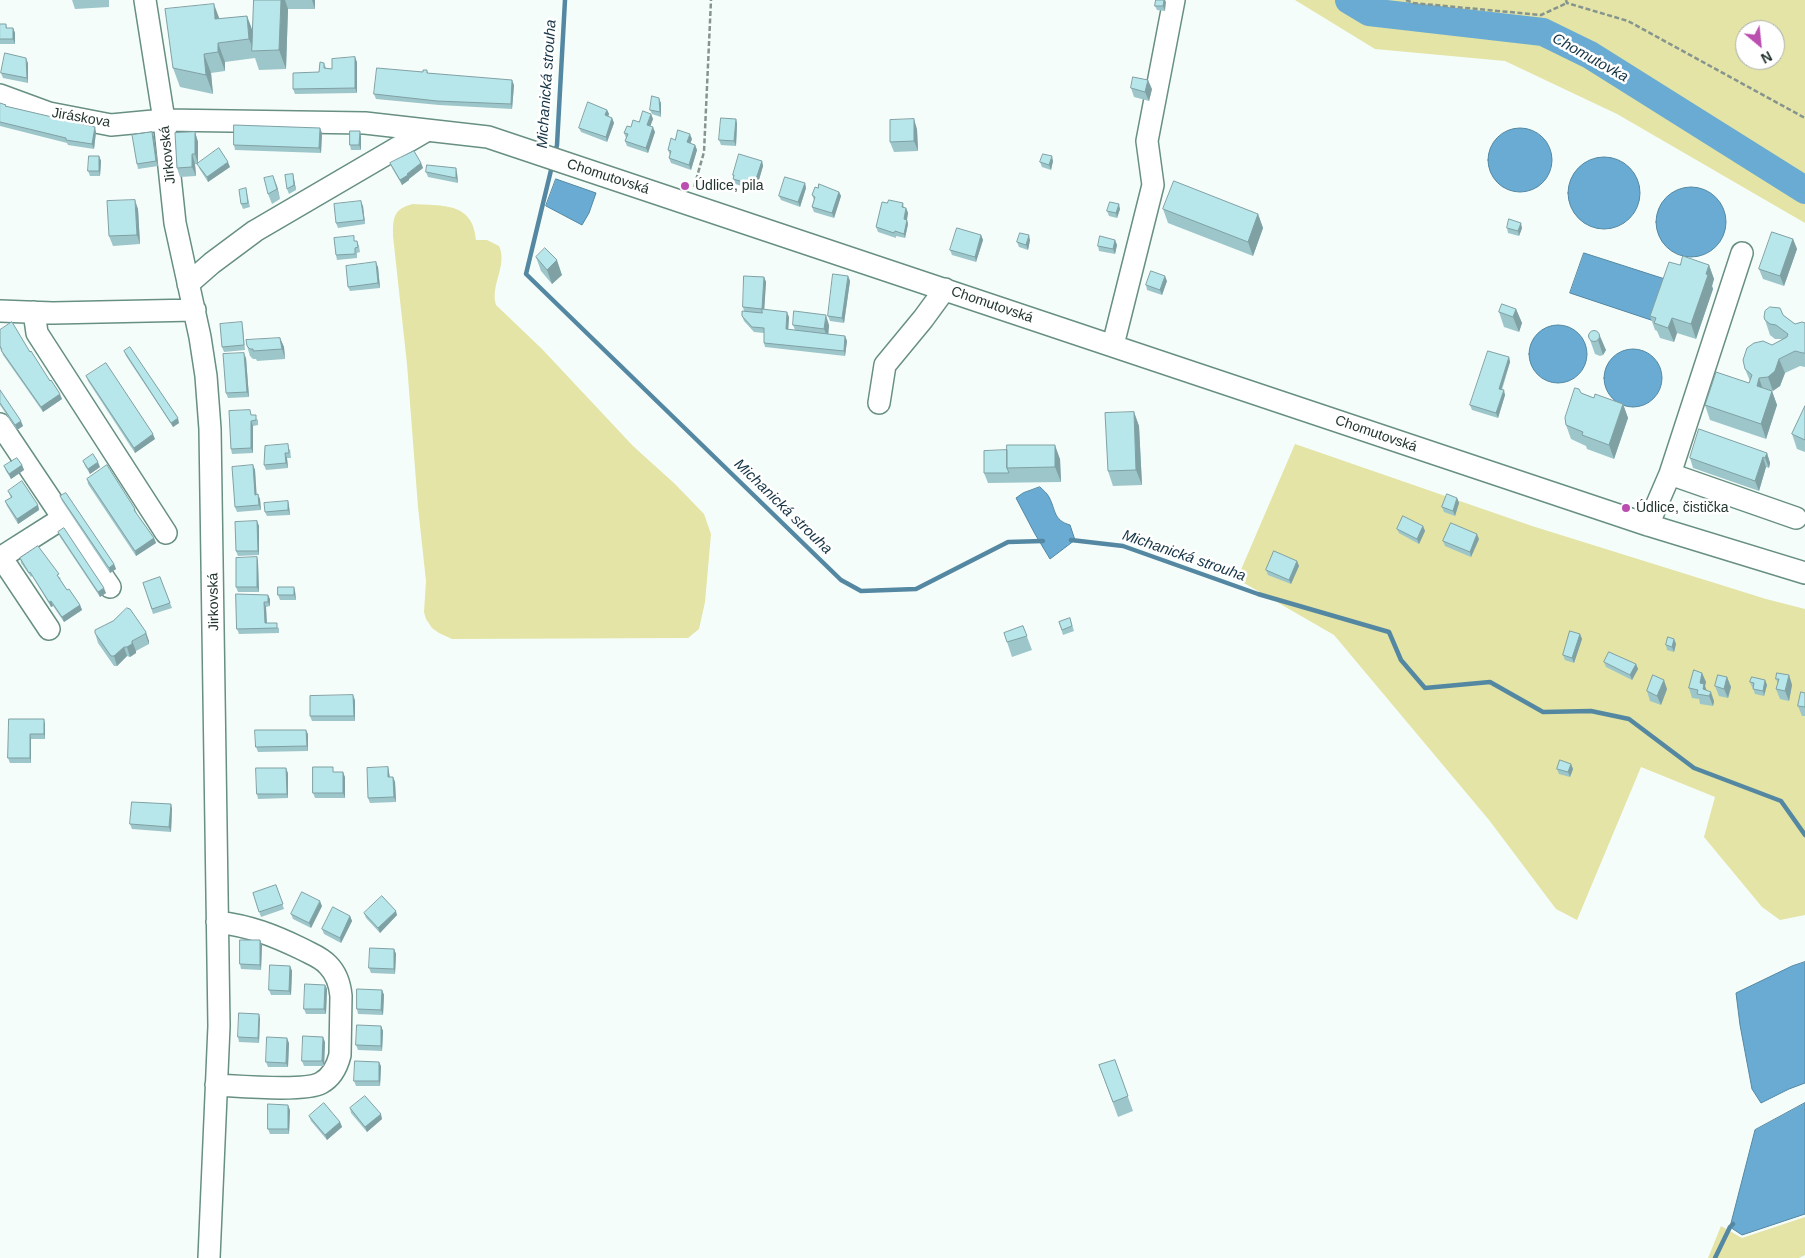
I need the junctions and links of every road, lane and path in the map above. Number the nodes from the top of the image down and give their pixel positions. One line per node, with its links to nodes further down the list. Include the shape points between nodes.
1 (145, 0): 8 (street, Jirkovská)
2 (711, 0): 10 (path, via 704,152)
3 (1174, 0): 17 (street, via 1147,141 1153,185)
4 (1406, 0): 5 (path, via 1541,15)
5 (1567, 1): 7 (path, via 1628,21)
6 (0, 96): 8 (street, Jiráskova, via 49,113 111,125)
7 (1805, 118)
8 (164, 120): 9 (street, Chomutovská, via 365,123); 12 (street, Jirkovská, via 175,223)
9 (426, 131): 10 (street, Chomutovská, via 488,138); 12 (street, via 255,231)
10 (690, 204): 13 (street, Chomutovská)
11 (1742, 253): 20 (street)
12 (188, 284): 14 (street, Jirkovská)
13 (945, 289): 17 (street, Chomutovská); 18 (street, via 885,365)
14 (195, 310): 16 (street); 29 (street, Jirkovská, via 206,376 210,430)
15 (0, 311): 16 (street)
16 (34, 312): 24 (street, via 37,333)
17 (1113, 345): 23 (street, Chomutovská)
18 (879, 403)
19 (0, 424): 21 (street)
20 (1670, 474): 22 (street); 23 (street)
21 (63, 518): 25 (street); 27 (street)
22 (1796, 518)
23 (1648, 525): 26 (street, Chomutovská)
24 (166, 534)
25 (0, 558): 28 (street)
26 (1805, 573)
27 (110, 587)
28 (49, 629)
29 (217, 922): 30 (street, Jirkovská, via 219,1026); 30 (street, via 264,932 319,957 334,972 342,996 338,1064 322,1083 308,1088)
30 (216, 1085): 31 (street, Jirkovská)
31 (209, 1258)

